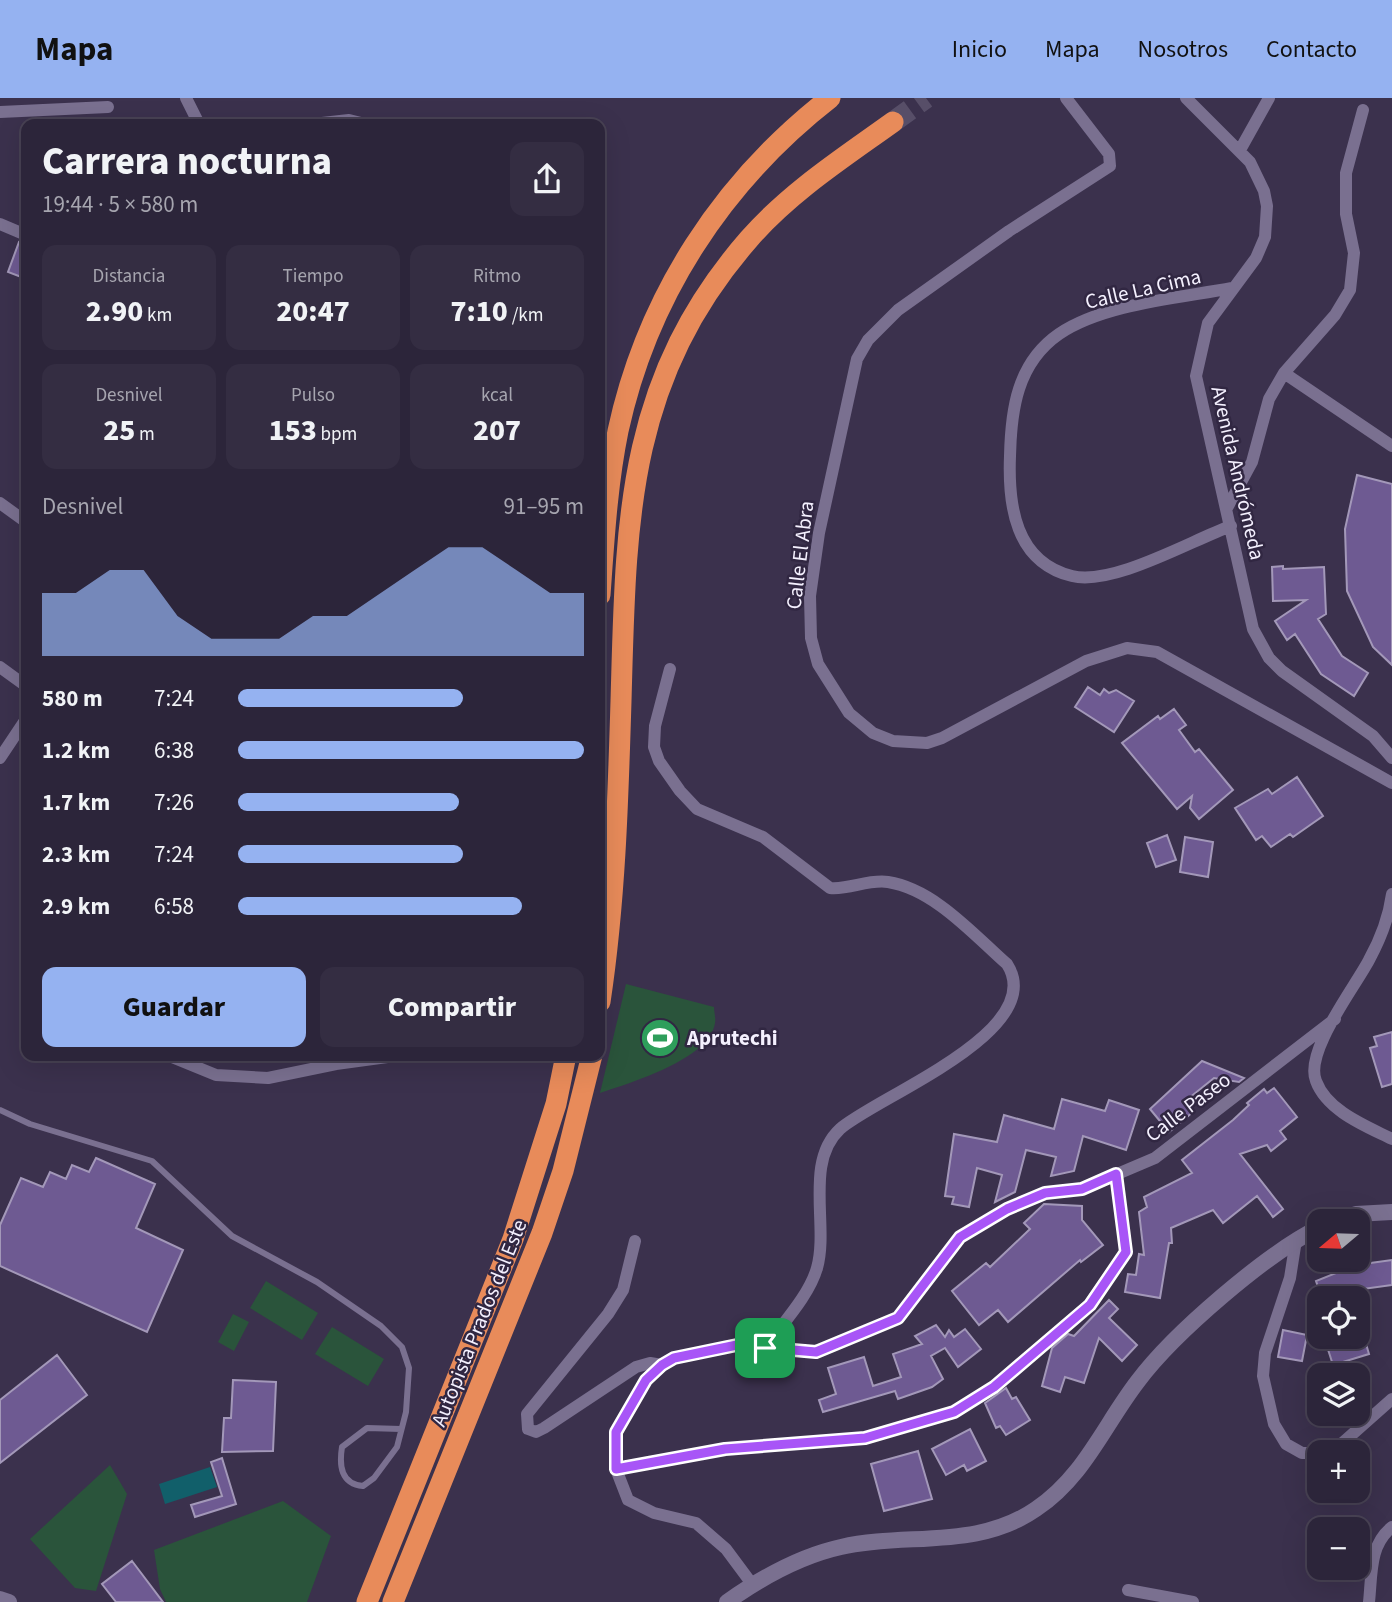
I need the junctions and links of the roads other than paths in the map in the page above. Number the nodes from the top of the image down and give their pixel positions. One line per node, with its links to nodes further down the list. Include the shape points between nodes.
1 (186, 98): 9 (street)
2 (830, 98): 21 (highway, via 727,196 664,298 640,356 618,432)
3 (1066, 98): 28 (street, Calle El Abra, via 1109,154 1110,166 898,310 868,340 857,359 810,596 811,638 818,664 849,713 873,733 910,744 942,738 1086,661 1116,650 1142,648 1202,676)
4 (1186, 98): 11 (street, Avenida Andrómeda)
5 (1269, 98): 11 (street)
6 (108, 107): 8 (street)
7 (1363, 110): 15 (street, via 1346,173 1346,214 1354,253 1350,290 1335,315)
8 (0, 112)
9 (196, 119)
10 (893, 122): 30 (highway, via 779,207 749,239 695,314 658,390 629,510 614,884)
11 (1240, 150): 14 (street, Avenida Andrómeda, via 1264,191 1268,222 1256,258)
12 (0, 224): 13 (street)
13 (21, 233)
14 (1232, 288): 18 (street, Avenida Andrómeda, via 1204,332 1196,376); 20 (street, Calle La Cima, via 1122,310 1058,335 1026,370 1017,390 1008,495 1026,544 1043,562 1073,576 1115,574)
15 (1284, 373): 16 (street); 18 (street, via 1269,399 1251,462)
16 (1392, 446)
17 (0, 503): 19 (street)
18 (1227, 508): 20 (street, Avenida Andrómeda)
19 (21, 518)
20 (1231, 526): 27 (street, Avenida Andrómeda, via 1253,629 1269,659 1373,736)
21 (605, 528)
22 (0, 667): 24 (street)
23 (670, 669): 44 (street, via 654,747 691,804 763,837 830,888 891,883 929,900 980,940 1014,975 1012,997 1001,1017 947,1067 845,1125 828,1144 816,1271)
24 (21, 682)
25 (21, 726): 26 (street)
26 (0, 758)
27 (1392, 758)
28 (1392, 783)
29 (1392, 894): 31 (street, via 1371,957)
30 (605, 960)
31 (1335, 1019): 37 (street, via 1319,1048 1315,1081 1344,1113); 38 (street, Calle Paseo, via 1155,1158)
32 (182, 1061): 33 (street, via 216,1075 255,1077)
33 (328, 1061)
34 (565, 1061): 56 (highway, Autopista Prados del Este, via 556,1104 513,1240)
35 (591, 1061): 57 (highway, Autopista Prados del Este, via 564,1171 542,1233)
36 (0, 1110): 47 (lane, via 30,1124 152,1161 232,1236 317,1282 381,1326 402,1347 409,1368)
37 (1392, 1139)
38 (1116, 1174): 44 (street, Calle Paseo, via 1082,1189 1045,1193 960,1237 898,1318 816,1352); 50 (street, via 1126,1252 1090,1305 994,1387 954,1412 865,1438 725,1449)
39 (1392, 1212): 40 (street)
40 (1370, 1213)
41 (1307, 1234): 42 (street)
42 (1297, 1240): 49 (street, via 1290,1278 1265,1353 1264,1376 1274,1424 1286,1444); 52 (street, via 1154,1361 1086,1459 1037,1509 985,1533 841,1547)
43 (635, 1241): 45 (street, Calle Paseo, via 623,1290 527,1414 528,1429 544,1428 636,1367)
44 (765, 1348): 45 (street, Calle Paseo, via 737,1345 674,1358)
45 (662, 1365): 50 (street, via 646,1380 616,1432)
46 (1392, 1399): 48 (street)
47 (401, 1429): 47 (lane, via 367,1428 352,1437 342,1447 343,1476 363,1486 374,1478 397,1447)
48 (1346, 1440)
49 (1307, 1453)
50 (616, 1469): 52 (street, via 628,1500 654,1513 696,1523 726,1549)
51 (1392, 1527): 60 (street, via 1375,1550)
52 (752, 1584): 58 (street)
53 (1128, 1590): 59 (street)
54 (0, 1600): 55 (street)
55 (9, 1602)
56 (367, 1602)
57 (393, 1602)
58 (727, 1602)
59 (1193, 1602)
60 (1370, 1602)

